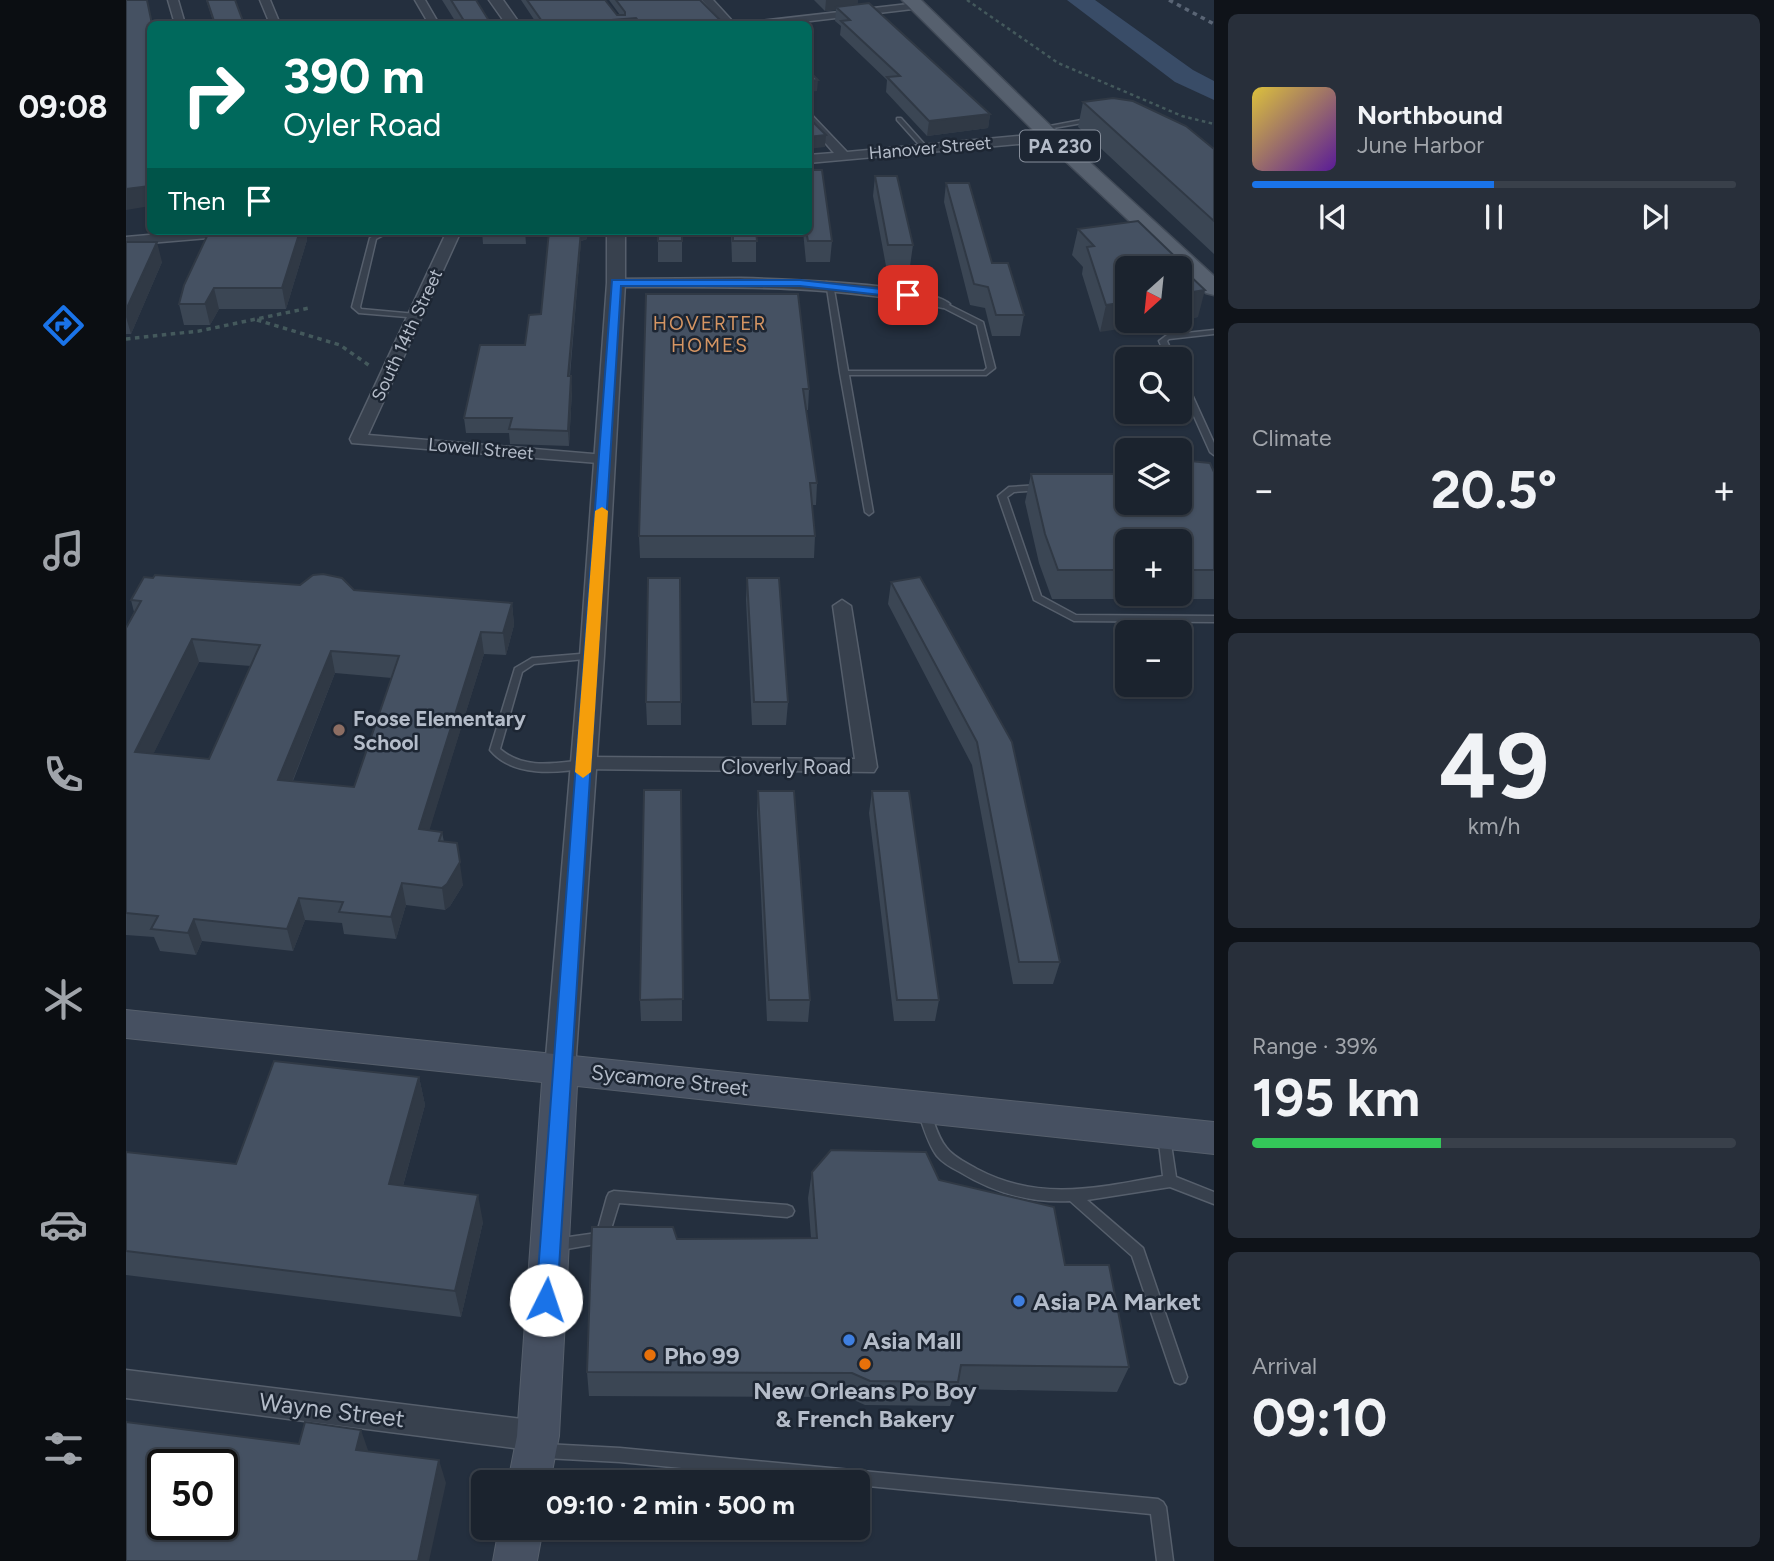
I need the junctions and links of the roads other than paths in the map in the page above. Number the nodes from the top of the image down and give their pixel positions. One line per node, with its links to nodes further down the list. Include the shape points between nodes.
1 (173, 0): 7 (street)
2 (265, 0): 8 (street)
3 (420, 0): 9 (street)
4 (496, 0): 10 (street)
5 (707, 0): 11 (street)
6 (914, 3): 12 (street); 16 (main road, PA 230)
7 (179, 21)
8 (274, 21)
9 (432, 21)
10 (511, 21)
11 (727, 21)
12 (783, 21)
13 (899, 119): 17 (lane)
14 (812, 120): 18 (street)
15 (1096, 120): 16 (lane)
16 (1046, 133): 17 (street, Hanover Street); 27 (main road, PA 230)
17 (925, 148): 18 (street, Hanover Street)
18 (844, 156): 19 (street, Hanover Street)
19 (812, 159)
20 (196, 235): 24 (street)
21 (379, 235): 29 (lane, via 373,238 356,307 359,311)
22 (452, 235): 29 (street, South 14th Street)
23 (616, 235): 25 (street)
24 (126, 241)
25 (616, 282): 26 (street); 37 (street)
26 (829, 284): 28 (street); 33 (lane)
27 (1214, 288)
28 (943, 304): 33 (lane, via 980,324 991,368 985,373)
29 (416, 316): 35 (street, South 14th Street)
30 (1211, 332): 31 (lane); 32 (lane, via 1167,337)
31 (1214, 346)
32 (1166, 347)
33 (845, 373): 39 (lane)
34 (1192, 403): 36 (lane)
35 (358, 439): 37 (street, Lowell Street)
36 (1214, 452)
37 (605, 460): 42 (street)
38 (1048, 488): 41 (lane, via 1012,489 1002,496 1037,598 1074,618)
39 (869, 512)
40 (842, 606): 43 (street, Cloverly Road, via 867,767)
41 (1214, 619)
42 (592, 656): 43 (street); 43 (lane, via 532,661 517,670 495,750 520,767)
43 (584, 764): 45 (street)
44 (126, 1024): 45 (main road, Sycamore Street)
45 (561, 1069): 46 (main road, Sycamore Street); 53 (main road)
46 (922, 1107): 47 (main road, Sycamore Street); 50 (lane, via 942,1152 968,1171 1015,1191)
47 (1164, 1132): 48 (main road, Sycamore Street); 49 (lane)
48 (1214, 1138)
49 (1170, 1181): 50 (lane); 51 (lane)
50 (1074, 1198): 54 (lane, via 1138,1252)
51 (1214, 1198)
52 (787, 1211): 53 (lane, via 614,1197 602,1238)
53 (550, 1246): 56 (main road)
54 (1180, 1377)
55 (126, 1384): 56 (street, Wayne Street)
56 (534, 1456): 59 (lane, via 633,1456 1158,1507)
57 (519, 1540): 58 (main road)
58 (515, 1561)
59 (1165, 1561)

